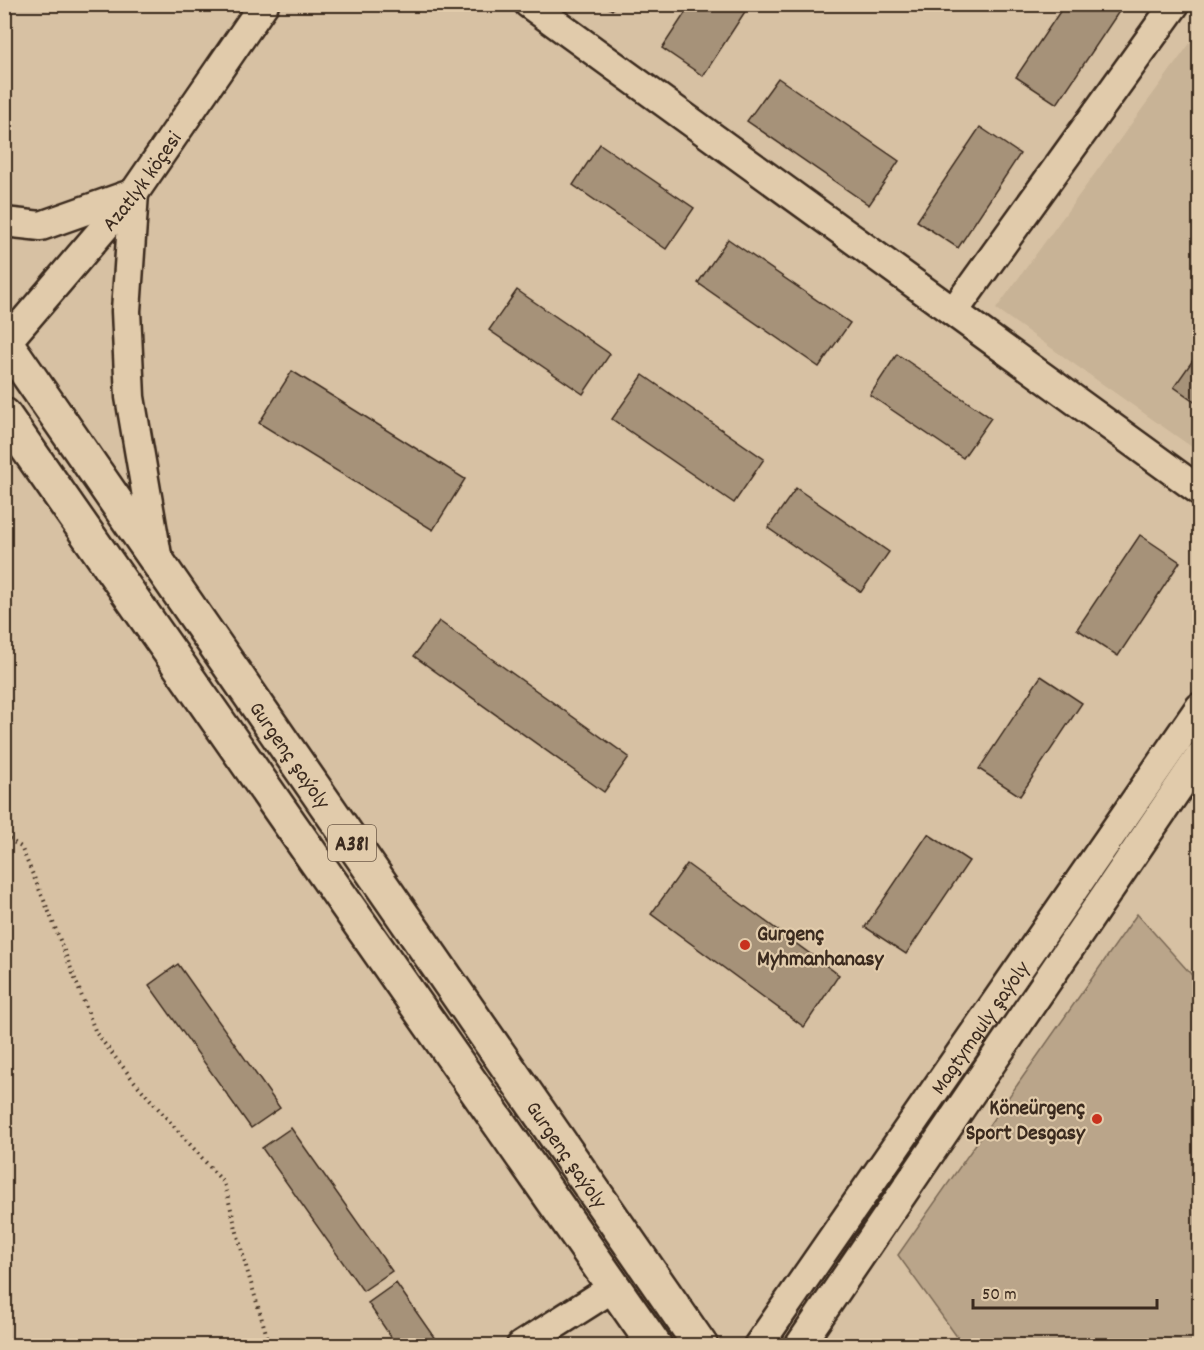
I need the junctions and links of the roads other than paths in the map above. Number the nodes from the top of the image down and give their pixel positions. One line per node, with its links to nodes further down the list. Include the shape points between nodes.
1 (264, 4): 4 (street, Azatlyk köçesi)
2 (530, 4): 6 (street)
3 (1175, 4): 6 (street)
4 (134, 193): 5 (street, via 41,226); 7 (street, Azatlyk köçesi); 10 (street, via 126,311 130,397)
5 (4, 222)
6 (954, 311): 9 (street)
7 (5, 343): 10 (highway, Gurgenç şaýoly / A381)
8 (4, 415): 13 (highway, Gurgenç şaýoly / A381)
9 (1200, 491)
10 (158, 563): 16 (highway, Gurgenç şaýoly / A381)
11 (1200, 707): 17 (street, Magtymguly şaýoly)
12 (1200, 756): 18 (street, Magtymguly şaýoly)
13 (614, 1287): 14 (street); 15 (highway, Gurgenç şaýoly / A381)
14 (521, 1346)
15 (655, 1346)
16 (701, 1346)
17 (758, 1346)
18 (799, 1346)

